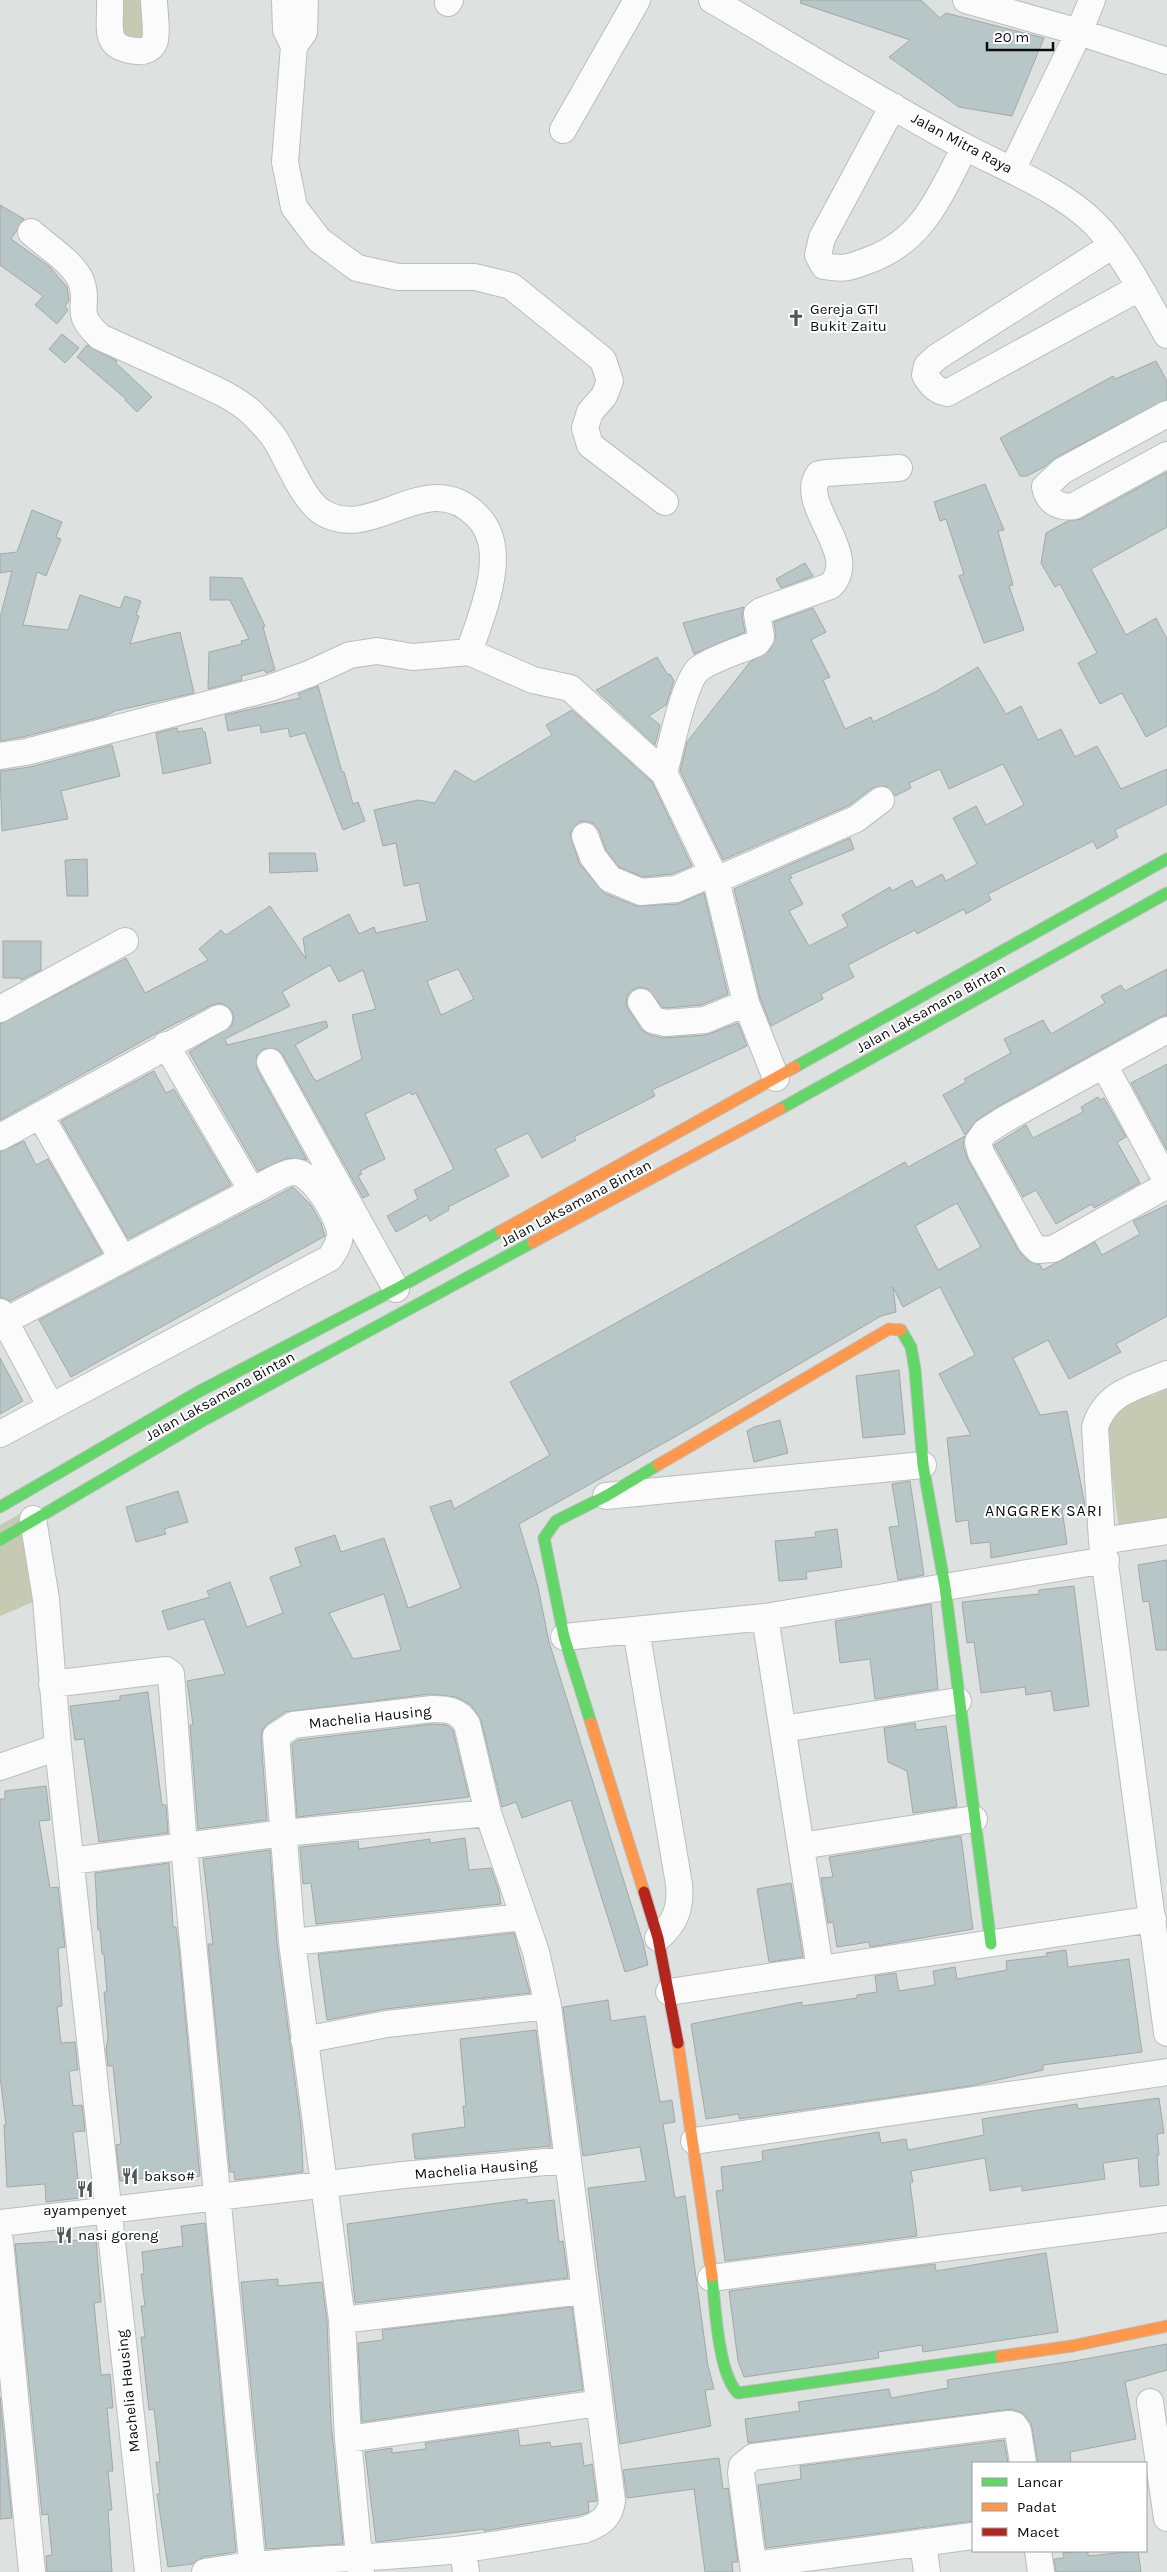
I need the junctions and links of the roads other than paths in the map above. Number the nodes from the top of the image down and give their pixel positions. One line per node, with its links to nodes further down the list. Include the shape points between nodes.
1 (110, 0): 2 (street, via 114,45 120,50 141,52 155,40)
2 (154, 0)
3 (285, 0): 10 (street, via 286,30)
4 (305, 0): 10 (street, via 304,32)
5 (637, 0): 13 (street)
6 (712, 0): 12 (street, Jalan Mitra Raya)
7 (966, 0): 9 (street)
8 (1092, 0): 9 (street)
9 (1079, 32): 11 (street); 15 (street)
10 (294, 46): 23 (street, via 285,162 294,207 320,240 357,268 398,277 475,277 511,286 603,360 610,381 604,396 590,412 585,428 590,444)
11 (1167, 61)
12 (893, 106): 14 (street, Jalan Mitra Raya); 14 (street, via 822,238 818,255 824,266 844,270 885,253 909,237 930,214)
13 (563, 130)
14 (965, 147): 15 (street, Jalan Mitra Raya)
15 (1012, 170): 17 (street, Jalan Mitra Raya, via 1067,202 1094,223)
16 (31, 232): 24 (street, via 72,268 80,280 84,292 82,311 88,325 100,337 217,390 252,412 274,438 305,493 320,511 338,521 364,518 435,496 466,504 486,524 493,547 490,587)
17 (1113, 245): 18 (street, Jalan Mitra Raya); 18 (street, via 937,357 927,366 925,375 929,382 939,392 947,393)
18 (1140, 288): 19 (street, Jalan Mitra Raya)
19 (1167, 335)
20 (1167, 414): 21 (street, via 1062,471 1045,487 1047,496 1056,504 1074,506)
21 (1167, 455)
22 (899, 468): 26 (street, via 819,474 814,493 838,556 837,580 830,586 756,614 761,637 757,643 699,669 683,702)
23 (665, 502)
24 (469, 652): 25 (street, via 412,657 377,651 350,655 270,688); 26 (street, via 533,680 570,688)
25 (0, 756)
26 (664, 773): 30 (street)
27 (881, 800): 30 (street, via 856,819)
28 (585, 836): 30 (street, via 593,857 610,879 641,892 676,889)
29 (1167, 859): 42 (main road, Jalan Laksamana Bintan)
30 (715, 876): 35 (street)
31 (1167, 892): 48 (main road, Jalan Laksamana Bintan, via 854,1069)
32 (125, 941): 33 (street)
33 (12, 996): 36 (street)
34 (641, 1002): 35 (street, via 653,1020 666,1023 705,1020)
35 (746, 1003): 42 (street)
36 (0, 1009)
37 (219, 1018): 39 (street)
38 (1167, 1030): 41 (street)
39 (166, 1045): 43 (street); 46 (street)
40 (270, 1062): 50 (street)
41 (1104, 1065): 45 (street); 45 (street, via 985,1132 978,1142 981,1153 1038,1250 1053,1249)
42 (776, 1078): 47 (main road, Jalan Laksamana Bintan)
43 (40, 1115): 44 (street); 49 (street)
44 (0, 1137)
45 (1167, 1184)
46 (252, 1191): 49 (street); 53 (street, via 294,1172 305,1174 312,1180 330,1207 340,1231 336,1250 330,1258)
47 (568, 1194): 48 (main road); 50 (main road, Jalan Laksamana Bintan)
48 (581, 1218): 58 (main road, Jalan Laksamana Bintan, via 204,1420)
49 (122, 1258): 51 (street)
50 (396, 1289): 57 (main road, Jalan Laksamana Bintan, via 198,1392)
51 (2, 1317): 53 (street)
52 (1167, 1374): 61 (street, via 1124,1391 1100,1412 1095,1428 1095,1451)
53 (50, 1405): 54 (street)
54 (0, 1434)
55 (923, 1465): 56 (street); 56 (main road, via 911,1347 901,1330 889,1329); 62 (main road)
56 (606, 1496): 65 (main road, via 556,1521 544,1538)
57 (0, 1506)
58 (33, 1519): 60 (main road, Jalan Laksamana Bintan); 66 (street, Machelia Hausing, via 46,1600)
59 (1167, 1531): 61 (street)
60 (0, 1540)
61 (1104, 1550): 62 (street); 78 (street)
62 (945, 1588): 63 (street); 67 (main road)
63 (765, 1617): 64 (street); 68 (street)
64 (636, 1630): 65 (street); 79 (street, via 679,1884 677,1916)
65 (564, 1636): 79 (main road)
66 (52, 1684): 69 (street, Machelia Hausing); 75 (street, via 169,1671)
67 (958, 1701): 68 (street); 72 (main road)
68 (783, 1729): 74 (street)
69 (58, 1747): 70 (street); 76 (street, Machelia Hausing)
70 (0, 1767)
71 (488, 1813): 73 (street); 73 (street, Machelia Hausing, via 467,1724 462,1716 450,1709 432,1709 293,1725 276,1736); 77 (street, Machelia Hausing)
72 (974, 1819): 74 (street); 81 (main road)
73 (284, 1833): 75 (street); 80 (street, Machelia Hausing)
74 (801, 1846): 82 (street)
75 (184, 1847): 76 (street); 91 (street)
76 (71, 1861): 92 (street, Machelia Hausing)
77 (523, 1917): 80 (street); 84 (street, Machelia Hausing, via 536,1952)
78 (1153, 1919): 81 (street); 85 (street)
79 (658, 1938): 83 (main road)
80 (292, 1942): 86 (street, Machelia Hausing)
81 (991, 1944): 82 (street)
82 (820, 1969): 83 (street)
83 (669, 1992): 88 (main road)
84 (548, 2006): 86 (street, via 387,2024); 89 (street, Machelia Hausing)
85 (1167, 2033)
86 (304, 2040): 90 (street, Machelia Hausing)
87 (1167, 2072): 88 (street)
88 (694, 2141): 96 (main road)
89 (568, 2160): 90 (street, Machelia Hausing); 97 (street, Machelia Hausing)
90 (324, 2184): 91 (street, Machelia Hausing); 98 (street, Machelia Hausing)
91 (218, 2197): 92 (street, Machelia Hausing); 111 (street)
92 (109, 2210): 94 (street, Machelia Hausing); 114 (street, Machelia Hausing)
93 (1167, 2219): 96 (street)
94 (0, 2223)
95 (0, 2241): 113 (street)
96 (711, 2278): 99 (main road, via 723,2364 730,2386 738,2392 752,2393 1072,2346)
97 (584, 2291): 98 (street); 101 (street, Machelia Hausing)
98 (342, 2320): 102 (street, Machelia Hausing)
99 (1167, 2326)
100 (1150, 2402): 104 (street)
101 (599, 2403): 102 (street); 108 (street, Machelia Hausing, via 611,2512 604,2520 584,2530)
102 (348, 2439): 110 (street, Machelia Hausing)
103 (1023, 2462): 112 (street, via 1018,2431 1009,2424 753,2457 742,2466 741,2473)
104 (1159, 2513)
105 (972, 2536): 106 (street)
106 (923, 2543): 109 (street); 116 (street)
107 (1038, 2552): 117 (street)
108 (465, 2561): 110 (street, Machelia Hausing)
109 (865, 2561): 112 (street)
110 (360, 2564): 111 (street, Machelia Hausing)
111 (252, 2568): 115 (street, Machelia Hausing)
112 (754, 2569)
113 (32, 2572)
114 (148, 2572)
115 (205, 2572)
116 (927, 2572)
117 (1042, 2572)

